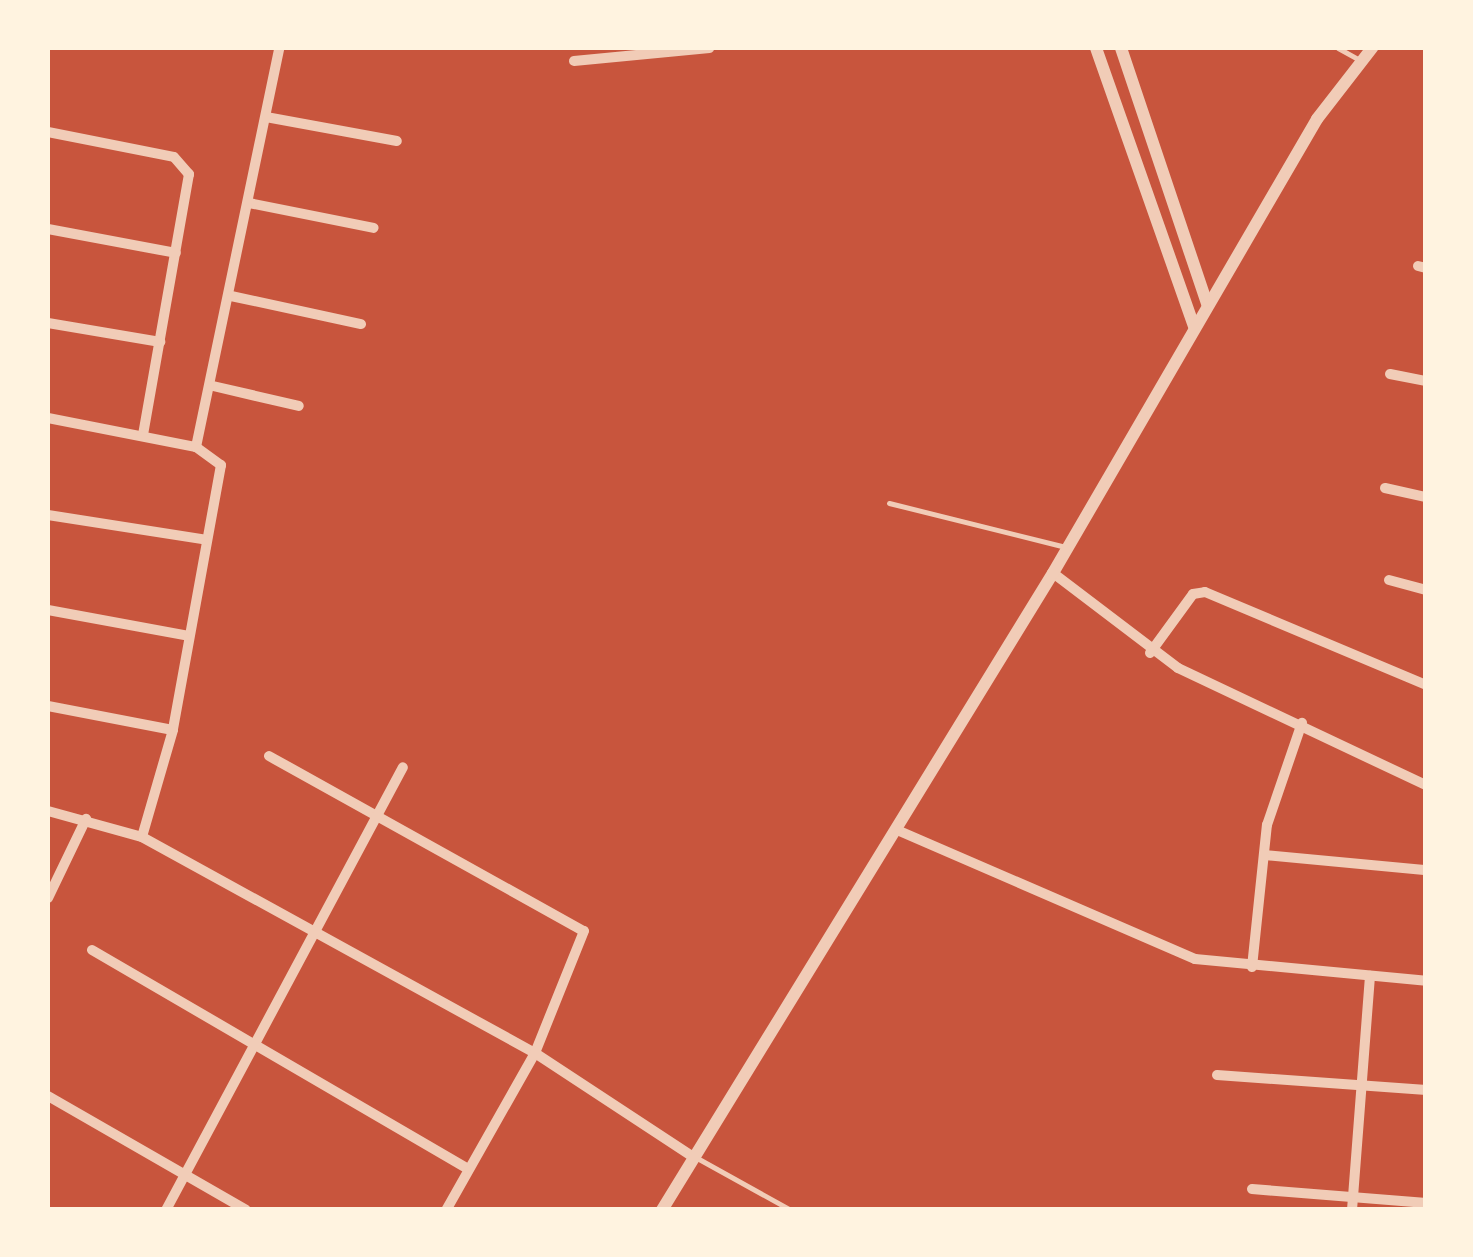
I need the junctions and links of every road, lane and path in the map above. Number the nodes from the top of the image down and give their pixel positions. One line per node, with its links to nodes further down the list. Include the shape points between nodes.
1 (279, 48): 9 (street)
2 (708, 48): 7 (street)
3 (1096, 48): 20 (street)
4 (1121, 48): 17 (street)
5 (1338, 48): 8 (lane)
6 (1372, 48): 8 (street)
7 (574, 61)
8 (1362, 61): 17 (street)
9 (266, 117): 11 (street); 12 (street)
10 (48, 132): 15 (street, via 181,160 190,185)
11 (397, 141)
12 (249, 203): 13 (street); 16 (street)
13 (374, 228)
14 (48, 229): 15 (street)
15 (176, 252): 21 (street)
16 (230, 296): 19 (street); 24 (street)
17 (1207, 304): 20 (street)
18 (48, 323): 21 (street)
19 (361, 324)
20 (1194, 328): 34 (street)
21 (160, 342): 27 (street)
22 (1390, 374): 23 (street)
23 (1426, 382)
24 (213, 386): 25 (street); 28 (street)
25 (299, 406)
26 (48, 418): 27 (street)
27 (144, 435): 28 (street)
28 (196, 447): 33 (street, via 221,465)
29 (1385, 488): 30 (street)
30 (1426, 497)
31 (889, 503): 34 (lane)
32 (48, 515): 33 (street)
33 (207, 540): 39 (street)
34 (1068, 547): 35 (street)
35 (1053, 573): 40 (street); 51 (street)
36 (1389, 580): 37 (street)
37 (1426, 590)
38 (48, 610): 39 (street)
39 (189, 636): 44 (street)
40 (1150, 652): 41 (street, via 1192,594 1204,592); 43 (street)
41 (1426, 684)
42 (48, 706): 44 (street)
43 (1302, 724): 47 (street); 53 (street)
44 (172, 730): 52 (street)
45 (270, 756): 50 (street)
46 (402, 767): 50 (street)
47 (1426, 784)
48 (48, 811): 49 (street)
49 (86, 818): 52 (street); 55 (street)
50 (379, 819): 56 (street); 62 (street, via 584,930)
51 (897, 830): 58 (street, via 1195,958); 67 (street)
52 (142, 837): 56 (street)
53 (1265, 855): 54 (street); 58 (street)
54 (1424, 870)
55 (48, 898)
56 (311, 935): 61 (street); 62 (street)
57 (92, 950): 61 (street)
58 (1252, 967): 59 (street)
59 (1370, 976): 60 (street); 64 (street)
60 (1426, 981)
61 (254, 1044): 68 (street); 69 (street)
62 (535, 1052): 67 (street); 68 (street)
63 (1217, 1075): 64 (street)
64 (1362, 1084): 65 (street); 71 (street)
65 (1426, 1090)
66 (48, 1096): 69 (street)
67 (692, 1156): 76 (street); 77 (lane)
68 (468, 1169): 75 (street)
69 (185, 1176): 73 (street); 74 (street)
70 (1252, 1188): 71 (street)
71 (1353, 1196): 72 (street); 78 (street)
72 (1426, 1203)
73 (166, 1210)
74 (246, 1210)
75 (446, 1210)
76 (662, 1210)
77 (791, 1210)
78 (1352, 1210)

